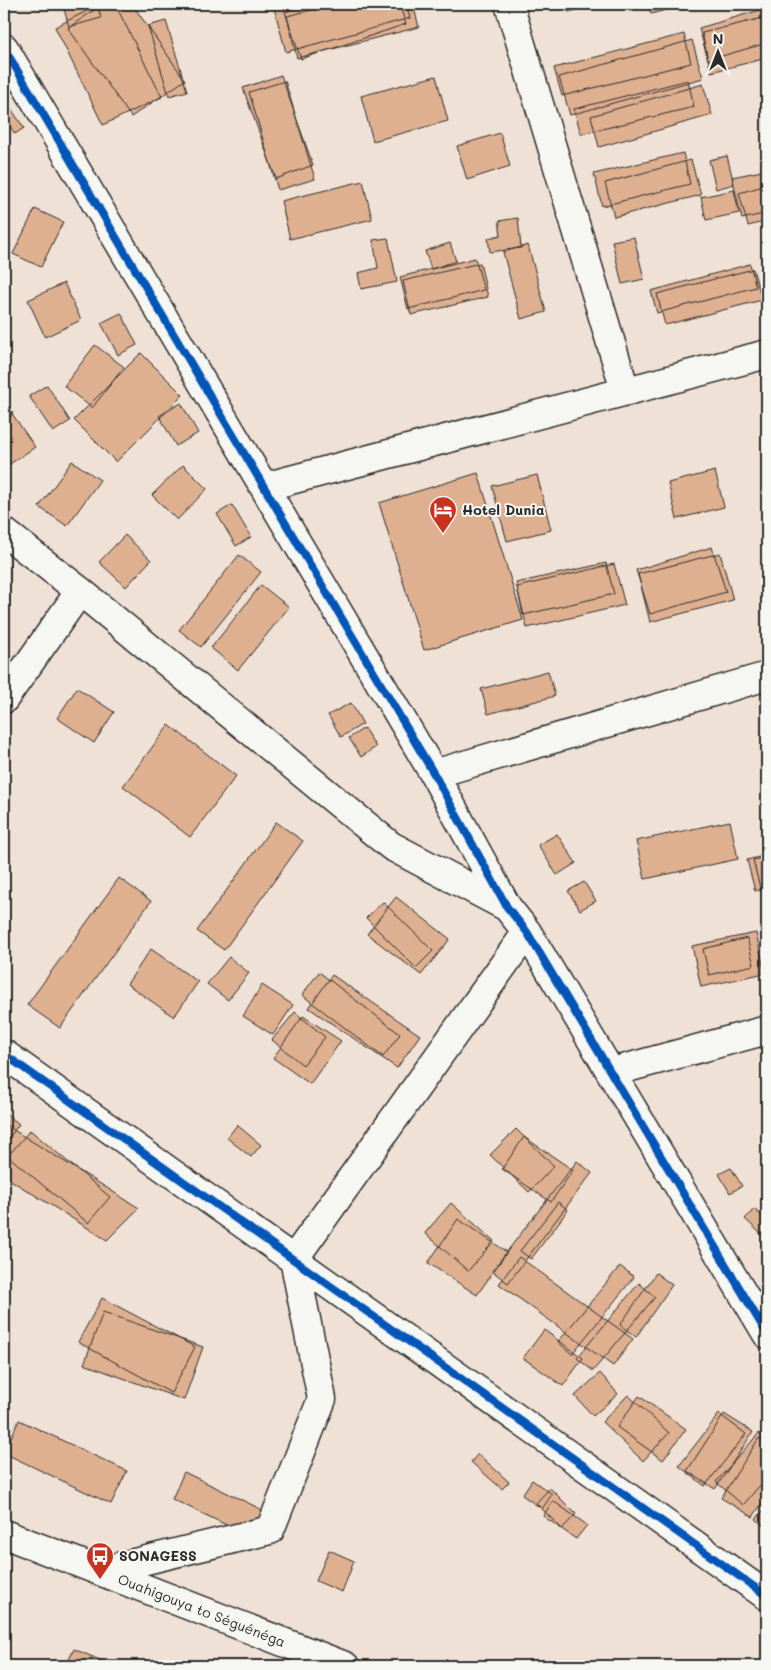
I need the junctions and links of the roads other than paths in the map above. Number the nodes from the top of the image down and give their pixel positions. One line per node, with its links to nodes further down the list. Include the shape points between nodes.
1 (509, 4): 4 (street)
2 (4, 48): 5 (street)
3 (767, 354): 4 (street)
4 (625, 390): 5 (street)
5 (264, 487): 10 (street)
6 (4, 532): 7 (street)
7 (80, 591): 9 (street); 11 (street, via 391,846)
8 (767, 676): 10 (street)
9 (4, 699)
10 (434, 774): 11 (street)
11 (507, 907): 12 (street)
12 (527, 932): 15 (street); 16 (street)
13 (767, 1030): 15 (street)
14 (4, 1054): 16 (street)
15 (612, 1072): 17 (street)
16 (294, 1260): 19 (street, via 322,1399 270,1530); 20 (street)
17 (767, 1334)
18 (4, 1534): 19 (street, Ouahigouya to Séguénéga)
19 (102, 1571): 21 (street, Ouahigouya to Séguénéga)
20 (767, 1596)
21 (315, 1661): 22 (street, Ouahigouya to Séguénéga)
22 (346, 1666)

